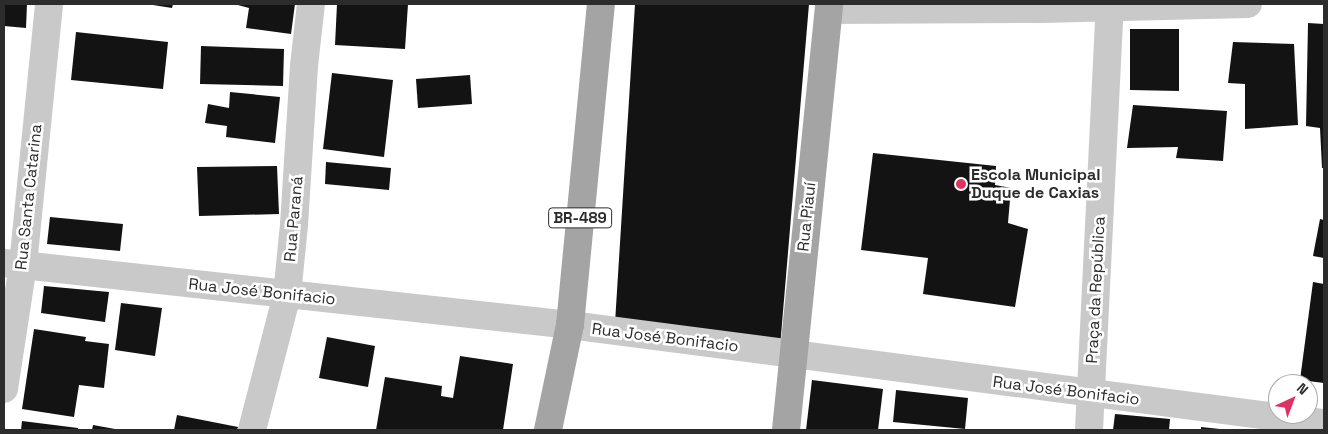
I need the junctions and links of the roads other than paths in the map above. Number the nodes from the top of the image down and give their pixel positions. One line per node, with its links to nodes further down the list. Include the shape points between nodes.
1 (49, 4): 8 (street, Rua Santa Catarina)
2 (311, 4): 9 (street, Rua Paraná)
3 (601, 4): 10 (main road, BR-489)
4 (1248, 4): 5 (street)
5 (1110, 6): 7 (street); 13 (street, Praça da República)
6 (829, 7): 7 (street); 11 (main road, Rua Piauí)
7 (1041, 7)
8 (13, 264): 9 (street, Rua José Bonifacio); 12 (street, Rua Santa Catarina)
9 (287, 296): 10 (street, Rua José Bonifacio); 15 (street, Rua Paraná)
10 (570, 325): 11 (street, Rua José Bonifacio); 16 (main road, BR-489)
11 (793, 355): 13 (street, Rua José Bonifacio); 17 (main road, Rua Piauí)
12 (4, 389)
13 (1091, 394): 14 (street, Rua José Bonifacio); 18 (street, Praça da República)
14 (1324, 423)
15 (252, 430)
16 (548, 430)
17 (786, 430)
18 (1089, 430)

